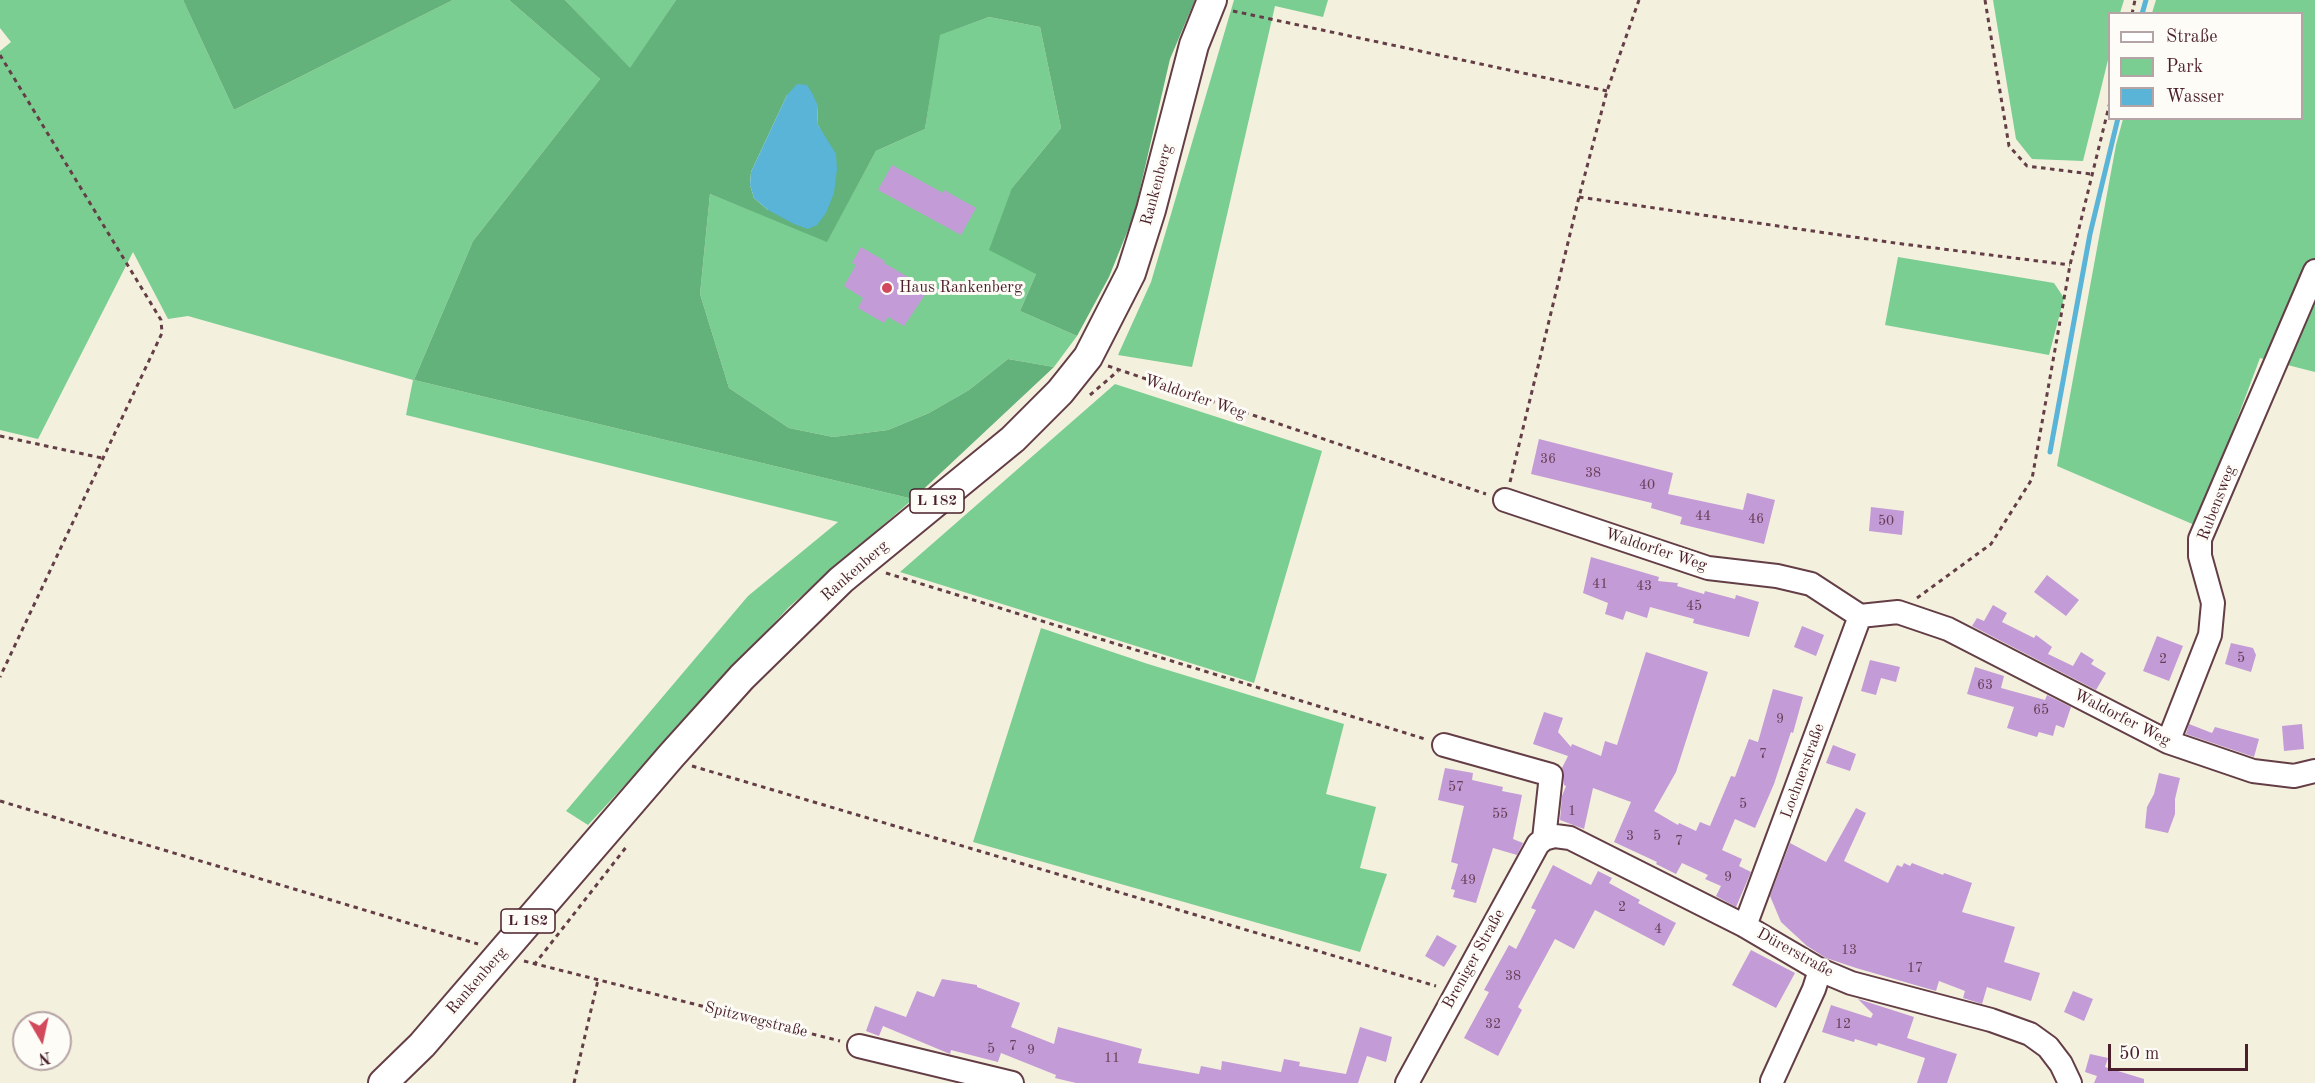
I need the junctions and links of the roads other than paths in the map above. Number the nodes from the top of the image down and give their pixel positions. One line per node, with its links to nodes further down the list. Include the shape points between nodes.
1 (1211, 3): 13 (main road, Rankenberg / L 182, via 1194,45 1131,273 1088,357 1013,439 841,580 742,677 422,1045)
2 (2315, 271): 5 (street, Rubensweg, via 2200,539 2200,556 2214,603 2210,635)
3 (1505, 500): 4 (street, Waldorfer Weg, via 1708,568 1811,584)
4 (1860, 616): 5 (street, Waldorfer Weg, via 1898,612 1948,629); 9 (street, Lochnerstraße)
5 (2168, 742): 7 (street, Waldorfer Weg, via 2253,771 2294,776)
6 (1444, 745): 8 (street, via 1551,775)
7 (2315, 771)
8 (1544, 838): 9 (street, Dürerstraße, via 1570,838); 15 (street, Breniger Straße)
9 (1745, 926): 10 (street, Dürerstraße)
10 (1820, 970): 12 (street); 16 (street, Dürerstraße, via 1851,983 2031,1034 2048,1047)
11 (859, 1046): 14 (street)
12 (1772, 1081)
13 (383, 1083)
14 (1012, 1083)
15 (1407, 1083)
16 (2070, 1083)

